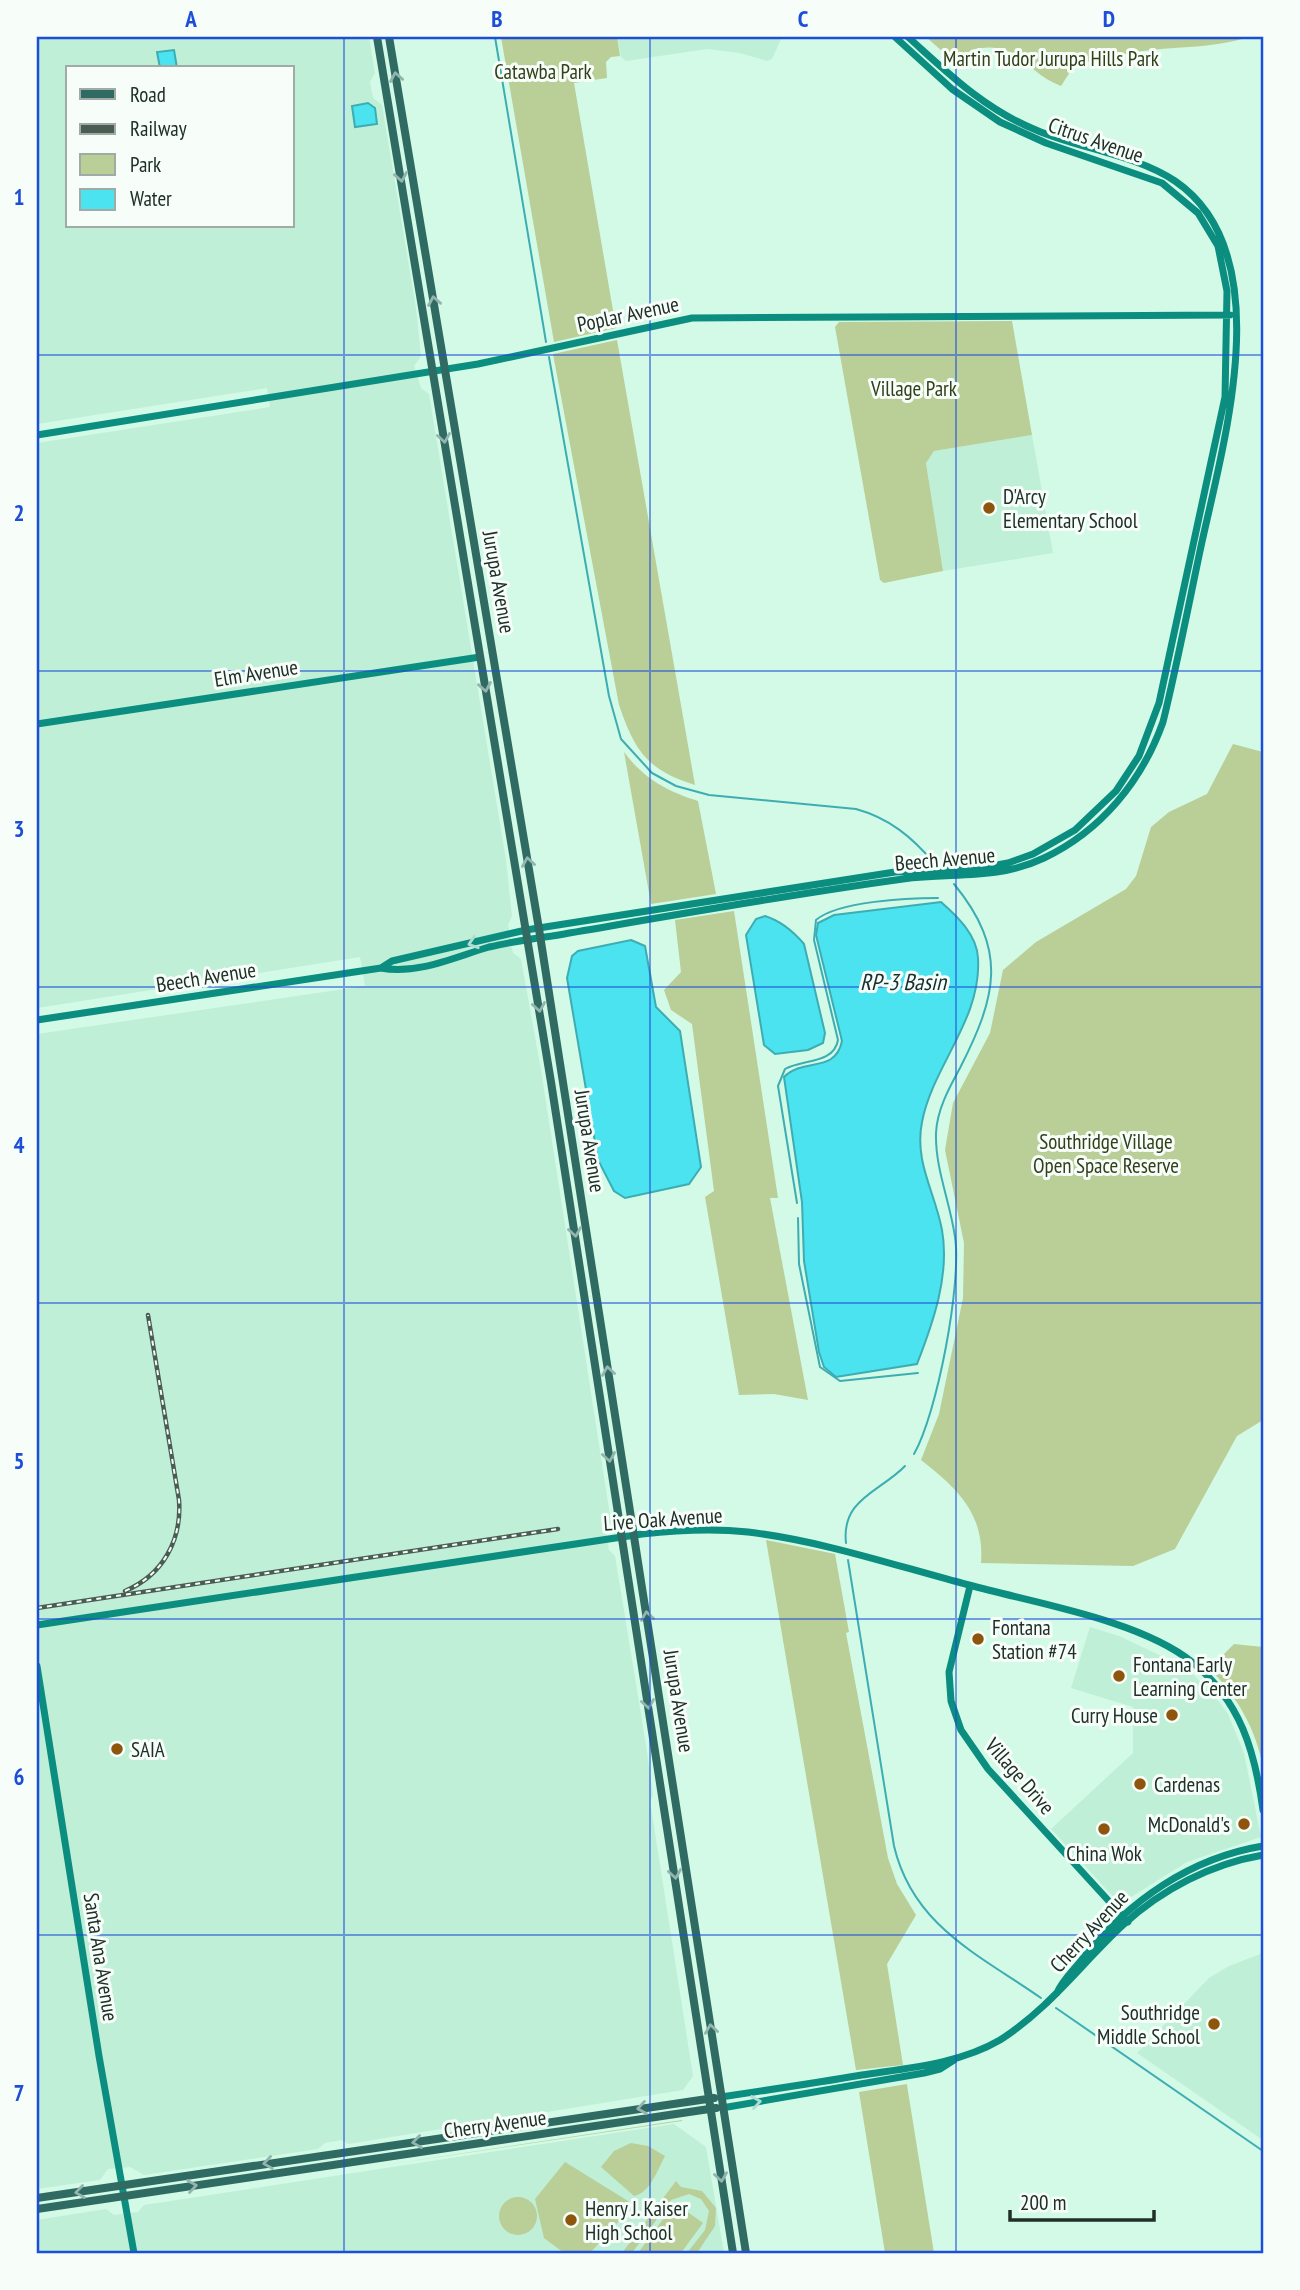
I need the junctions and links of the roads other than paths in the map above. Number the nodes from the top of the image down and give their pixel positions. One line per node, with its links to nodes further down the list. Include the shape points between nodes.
1 (377, 37): 7 (main road, Jurupa Avenue, one-way to 7)
2 (389, 37): 6 (main road, Jurupa Avenue, one-way to 2)
3 (895, 37): 5 (street, Citrus Avenue, via 952,89 1000,122 1046,143 1147,176 1184,198 1218,246)
4 (908, 37): 5 (street, Citrus Avenue, via 960,85 1011,118 1067,142 1151,168 1194,196 1217,226 1227,249 1235,285)
5 (1231, 315): 6 (street, Poplar Avenue, via 718,316); 11 (street, Beech Avenue, via 1231,410 1168,700 1145,763 1105,816 1059,850 1009,871 905,879)
6 (446, 369): 7 (street, Poplar Avenue); 11 (main road, Jurupa Avenue, one-way to 6)
7 (433, 371): 8 (street, Poplar Avenue); 9 (main road, Jurupa Avenue, one-way to 9)
8 (37, 435)
9 (480, 657): 10 (street, Elm Avenue); 12 (main road, Jurupa Avenue, one-way to 12)
10 (37, 724)
11 (540, 933): 12 (street, Beech Avenue); 14 (main road, Jurupa Avenue, one-way to 11)
12 (527, 935): 13 (street, Beech Avenue, via 392,961 381,968); 15 (main road, Jurupa Avenue, one-way to 15)
13 (37, 1020)
14 (635, 1536): 15 (street, Live Oak Avenue); 16 (street, Live Oak Avenue, via 744,1532 832,1548); 24 (main road, Jurupa Avenue, one-way to 14)
15 (622, 1538): 17 (street, Live Oak Avenue); 25 (main road, Jurupa Avenue, one-way to 25)
16 (970, 1586): 19 (street, Live Oak Avenue, via 1145,1635 1191,1661 1223,1692 1243,1725); 22 (street, Village Drive, via 949,1672 951,1701 961,1730 988,1769)
17 (37, 1625)
18 (37, 1666): 28 (street, Santa Ana Avenue)
19 (1263, 1810)
20 (1263, 1846): 22 (street, Cherry Avenue, via 1186,1871 1152,1892)
21 (1263, 1855): 22 (street, Cherry Avenue, via 1191,1878)
22 (1125, 1919): 23 (street, Cherry Avenue, via 1093,1947 1041,2009 998,2040)
23 (954, 2059): 24 (street, Cherry Avenue); 26 (street, Cherry Avenue, one-way to 23, via 924,2073)
24 (721, 2097): 25 (main road, Cherry Avenue); 26 (main road, Jurupa Avenue)
25 (709, 2098): 27 (main road, Jurupa Avenue); 28 (main road, Cherry Avenue, one-way to 28)
26 (722, 2108): 27 (main road, Cherry Avenue); 34 (main road, Jurupa Avenue)
27 (711, 2109): 29 (main road, Cherry Avenue, one-way to 27); 33 (main road, Jurupa Avenue, one-way to 33)
28 (123, 2186): 29 (street, Santa Ana Avenue); 30 (main road, Cherry Avenue, one-way to 30)
29 (125, 2196): 31 (main road, Cherry Avenue); 32 (street, Santa Ana Avenue)
30 (37, 2199)
31 (37, 2209)
32 (134, 2253)
33 (733, 2253)
34 (746, 2253)

